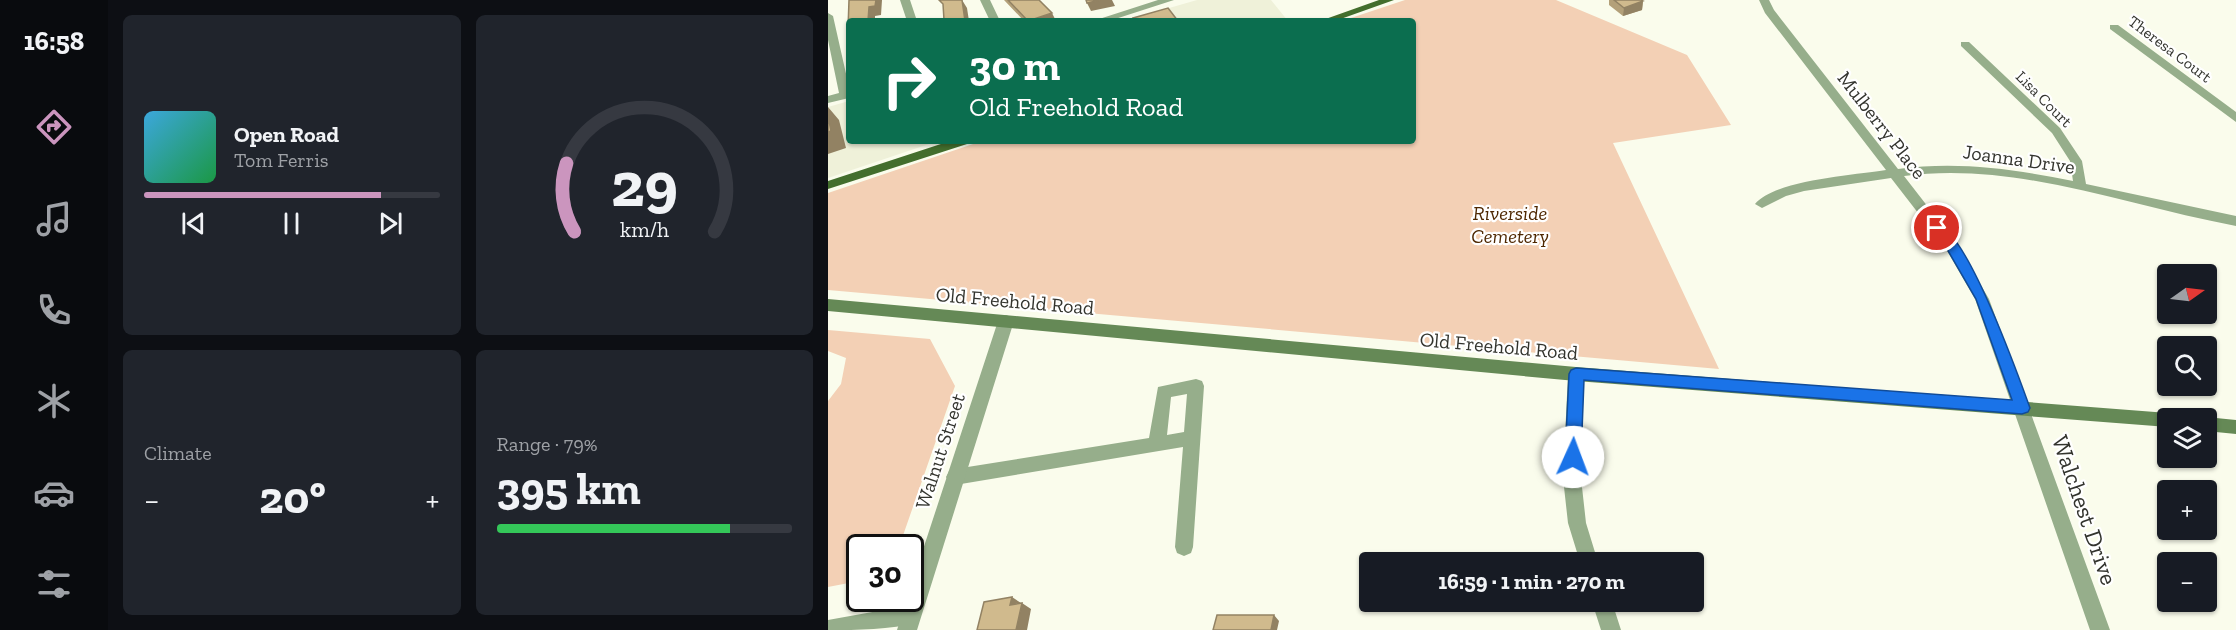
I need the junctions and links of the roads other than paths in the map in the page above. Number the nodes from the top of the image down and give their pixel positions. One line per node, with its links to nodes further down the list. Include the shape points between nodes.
1 (905, 0): 8 (street)
2 (985, 0): 9 (street)
3 (1169, 0): 6 (street)
4 (1389, 0): 11 (main road)
5 (1764, 0): 19 (street, Mulberry Place)
6 (1148, 3): 10 (street)
7 (828, 16): 14 (street)
8 (911, 18)
9 (994, 18)
10 (1106, 18)
11 (1334, 18)
12 (2114, 27): 17 (street, Theresa Court)
13 (1965, 44): 21 (street, Lisa Court, via 2056,131 2076,160)
14 (846, 91)
15 (846, 95): 16 (street)
16 (828, 100)
17 (2236, 118)
18 (954, 144): 20 (main road)
19 (1895, 174): 21 (street, Joanna Drive, via 1974,169); 22 (street, Joanna Drive, via 1804,187); 27 (street, Mulberry Place, via 1952,246 1982,299)
20 (828, 185)
21 (2080, 187): 23 (street, Joanna Drive)
22 (1762, 204)
23 (2236, 221)
24 (828, 305): 25 (main road, Old Freehold Road)
25 (1006, 321): 26 (main road, Old Freehold Road); 33 (street, Walnut Street)
26 (1576, 374): 27 (main road, Old Freehold Road); 35 (street, via 1572,478 1577,523)
27 (2022, 408): 28 (main road, Old Freehold Road); 40 (street, Walchest Drive)
28 (2157, 419)
29 (2217, 425): 30 (main road)
30 (2236, 427)
31 (1192, 438): 32 (street); 32 (street, via 1196,386 1164,392); 34 (street)
32 (1157, 444): 33 (street)
33 (955, 477): 37 (street, Walnut Street)
34 (1184, 547)
35 (1586, 552)
36 (1605, 612): 39 (street)
37 (909, 622): 38 (street)
38 (828, 630)
39 (1611, 630)
40 (2100, 630)

